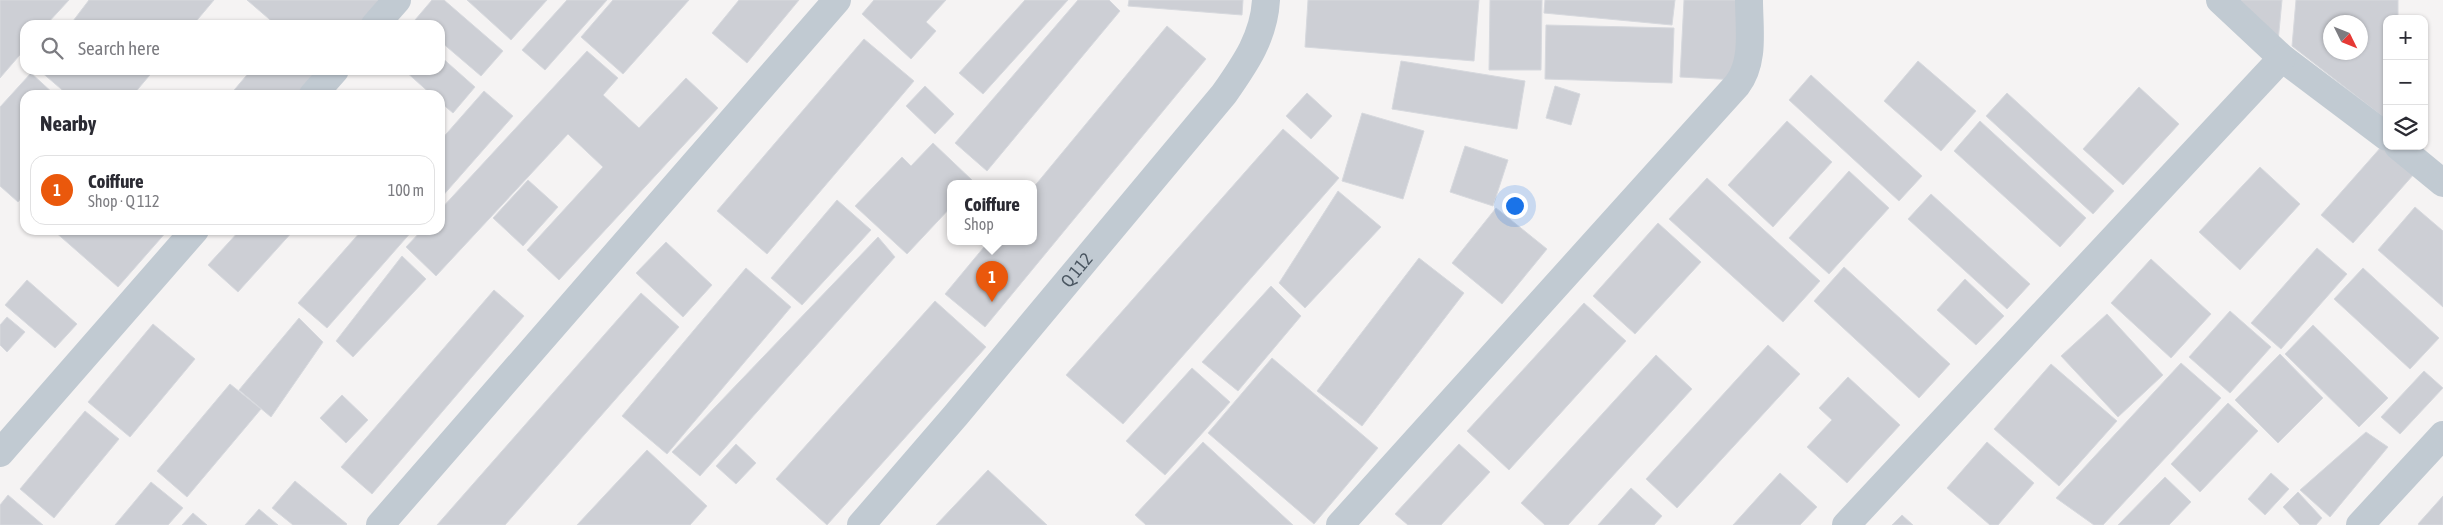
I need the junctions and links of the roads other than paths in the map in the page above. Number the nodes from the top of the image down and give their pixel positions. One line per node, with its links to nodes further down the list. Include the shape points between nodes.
1 (396, 0): 6 (street)
2 (837, 0): 16 (street)
3 (1266, 0): 17 (street, Q 112, via 1258,40 1224,94)
4 (1749, 0): 18 (street, via 1745,76)
5 (2220, 0): 7 (street)
6 (379, 20)
7 (2282, 58): 10 (street); 19 (street)
8 (331, 75): 9 (street)
9 (318, 90)
10 (2383, 134)
11 (2403, 150): 12 (street)
12 (2443, 183)
13 (191, 235): 15 (street)
14 (2443, 435): 20 (street)
15 (0, 453)
16 (380, 525)
17 (861, 525)
18 (1340, 525)
19 (1846, 525)
20 (2360, 525)

